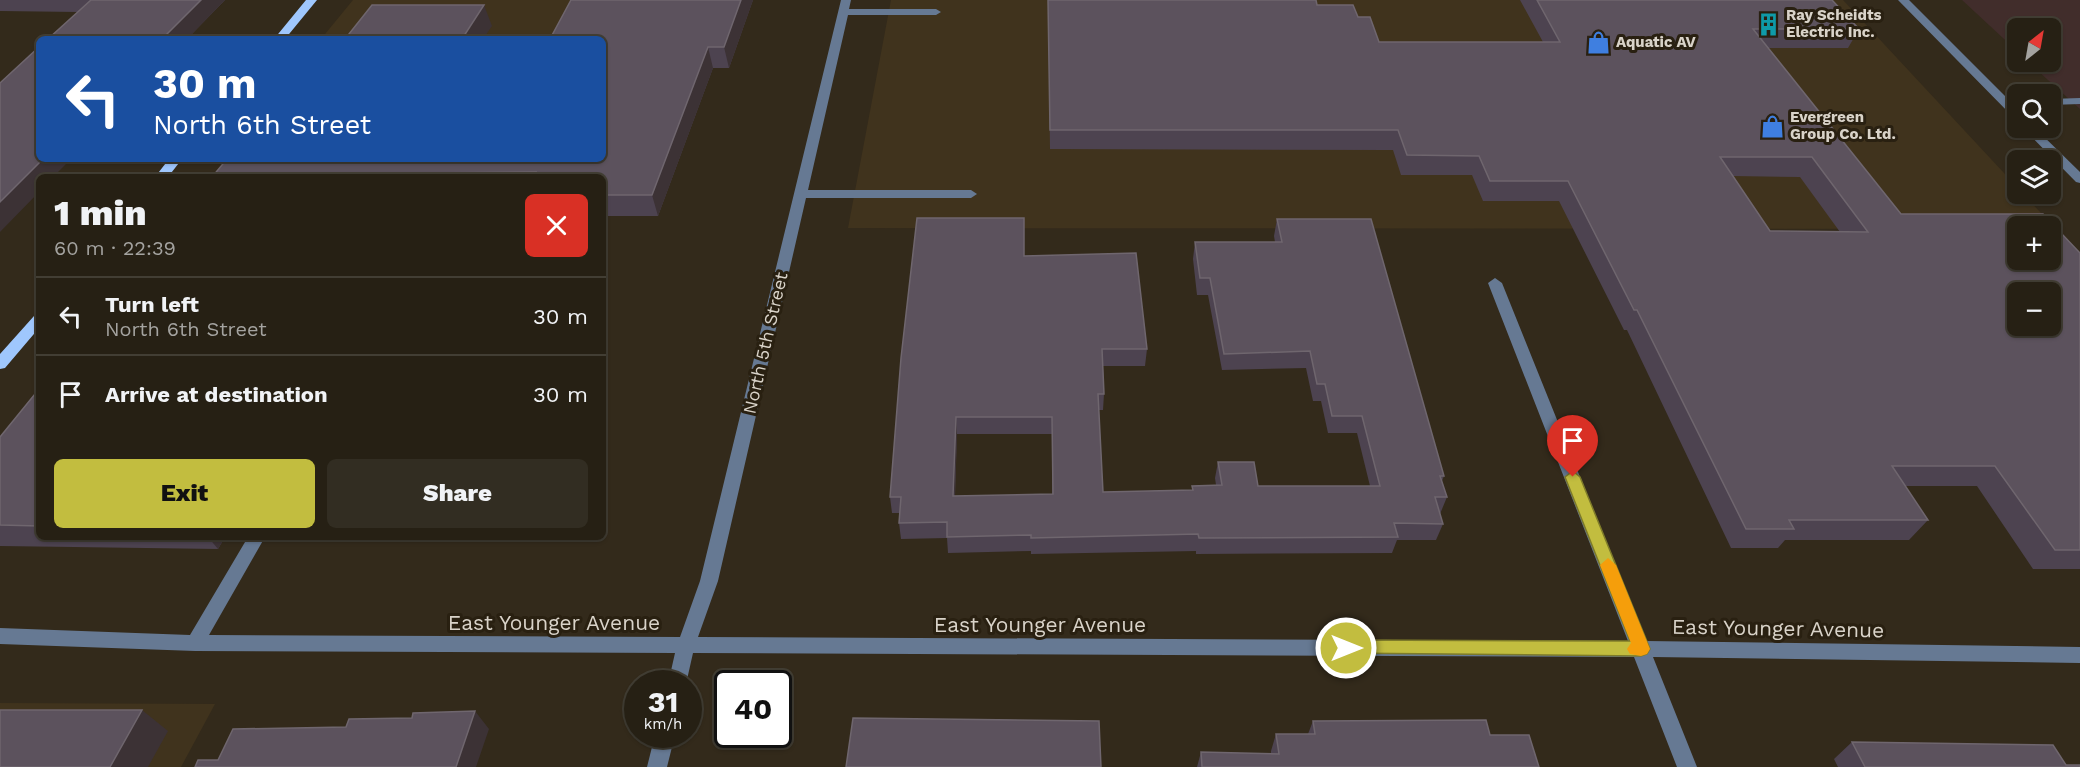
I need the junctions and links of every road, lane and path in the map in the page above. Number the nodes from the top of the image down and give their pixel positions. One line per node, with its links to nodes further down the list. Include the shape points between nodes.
1 (312, 0): 5 (main road)
2 (1903, 0): 6 (street)
3 (845, 6): 4 (street); 13 (street, North 5th Street)
4 (936, 12)
5 (282, 36)
6 (2007, 99)
7 (2080, 101): 8 (street)
8 (2061, 102)
9 (2039, 138): 12 (street)
10 (173, 162): 11 (main road)
11 (163, 174)
12 (2080, 179)
13 (800, 194): 14 (street); 21 (street, North 5th Street, via 709,581)
14 (971, 194)
15 (1495, 283): 22 (street)
16 (36, 322): 17 (main road)
17 (0, 364)
18 (255, 540): 20 (street)
19 (0, 636): 20 (street, East Younger Avenue)
20 (195, 643): 21 (street, East Younger Avenue)
21 (686, 645): 22 (street, East Younger Avenue); 24 (street, North 5th Street)
22 (1641, 649): 23 (street, East Younger Avenue); 27 (street)
23 (2080, 656)
24 (680, 670)
25 (662, 748): 26 (street)
26 (657, 767)
27 (1687, 767)

